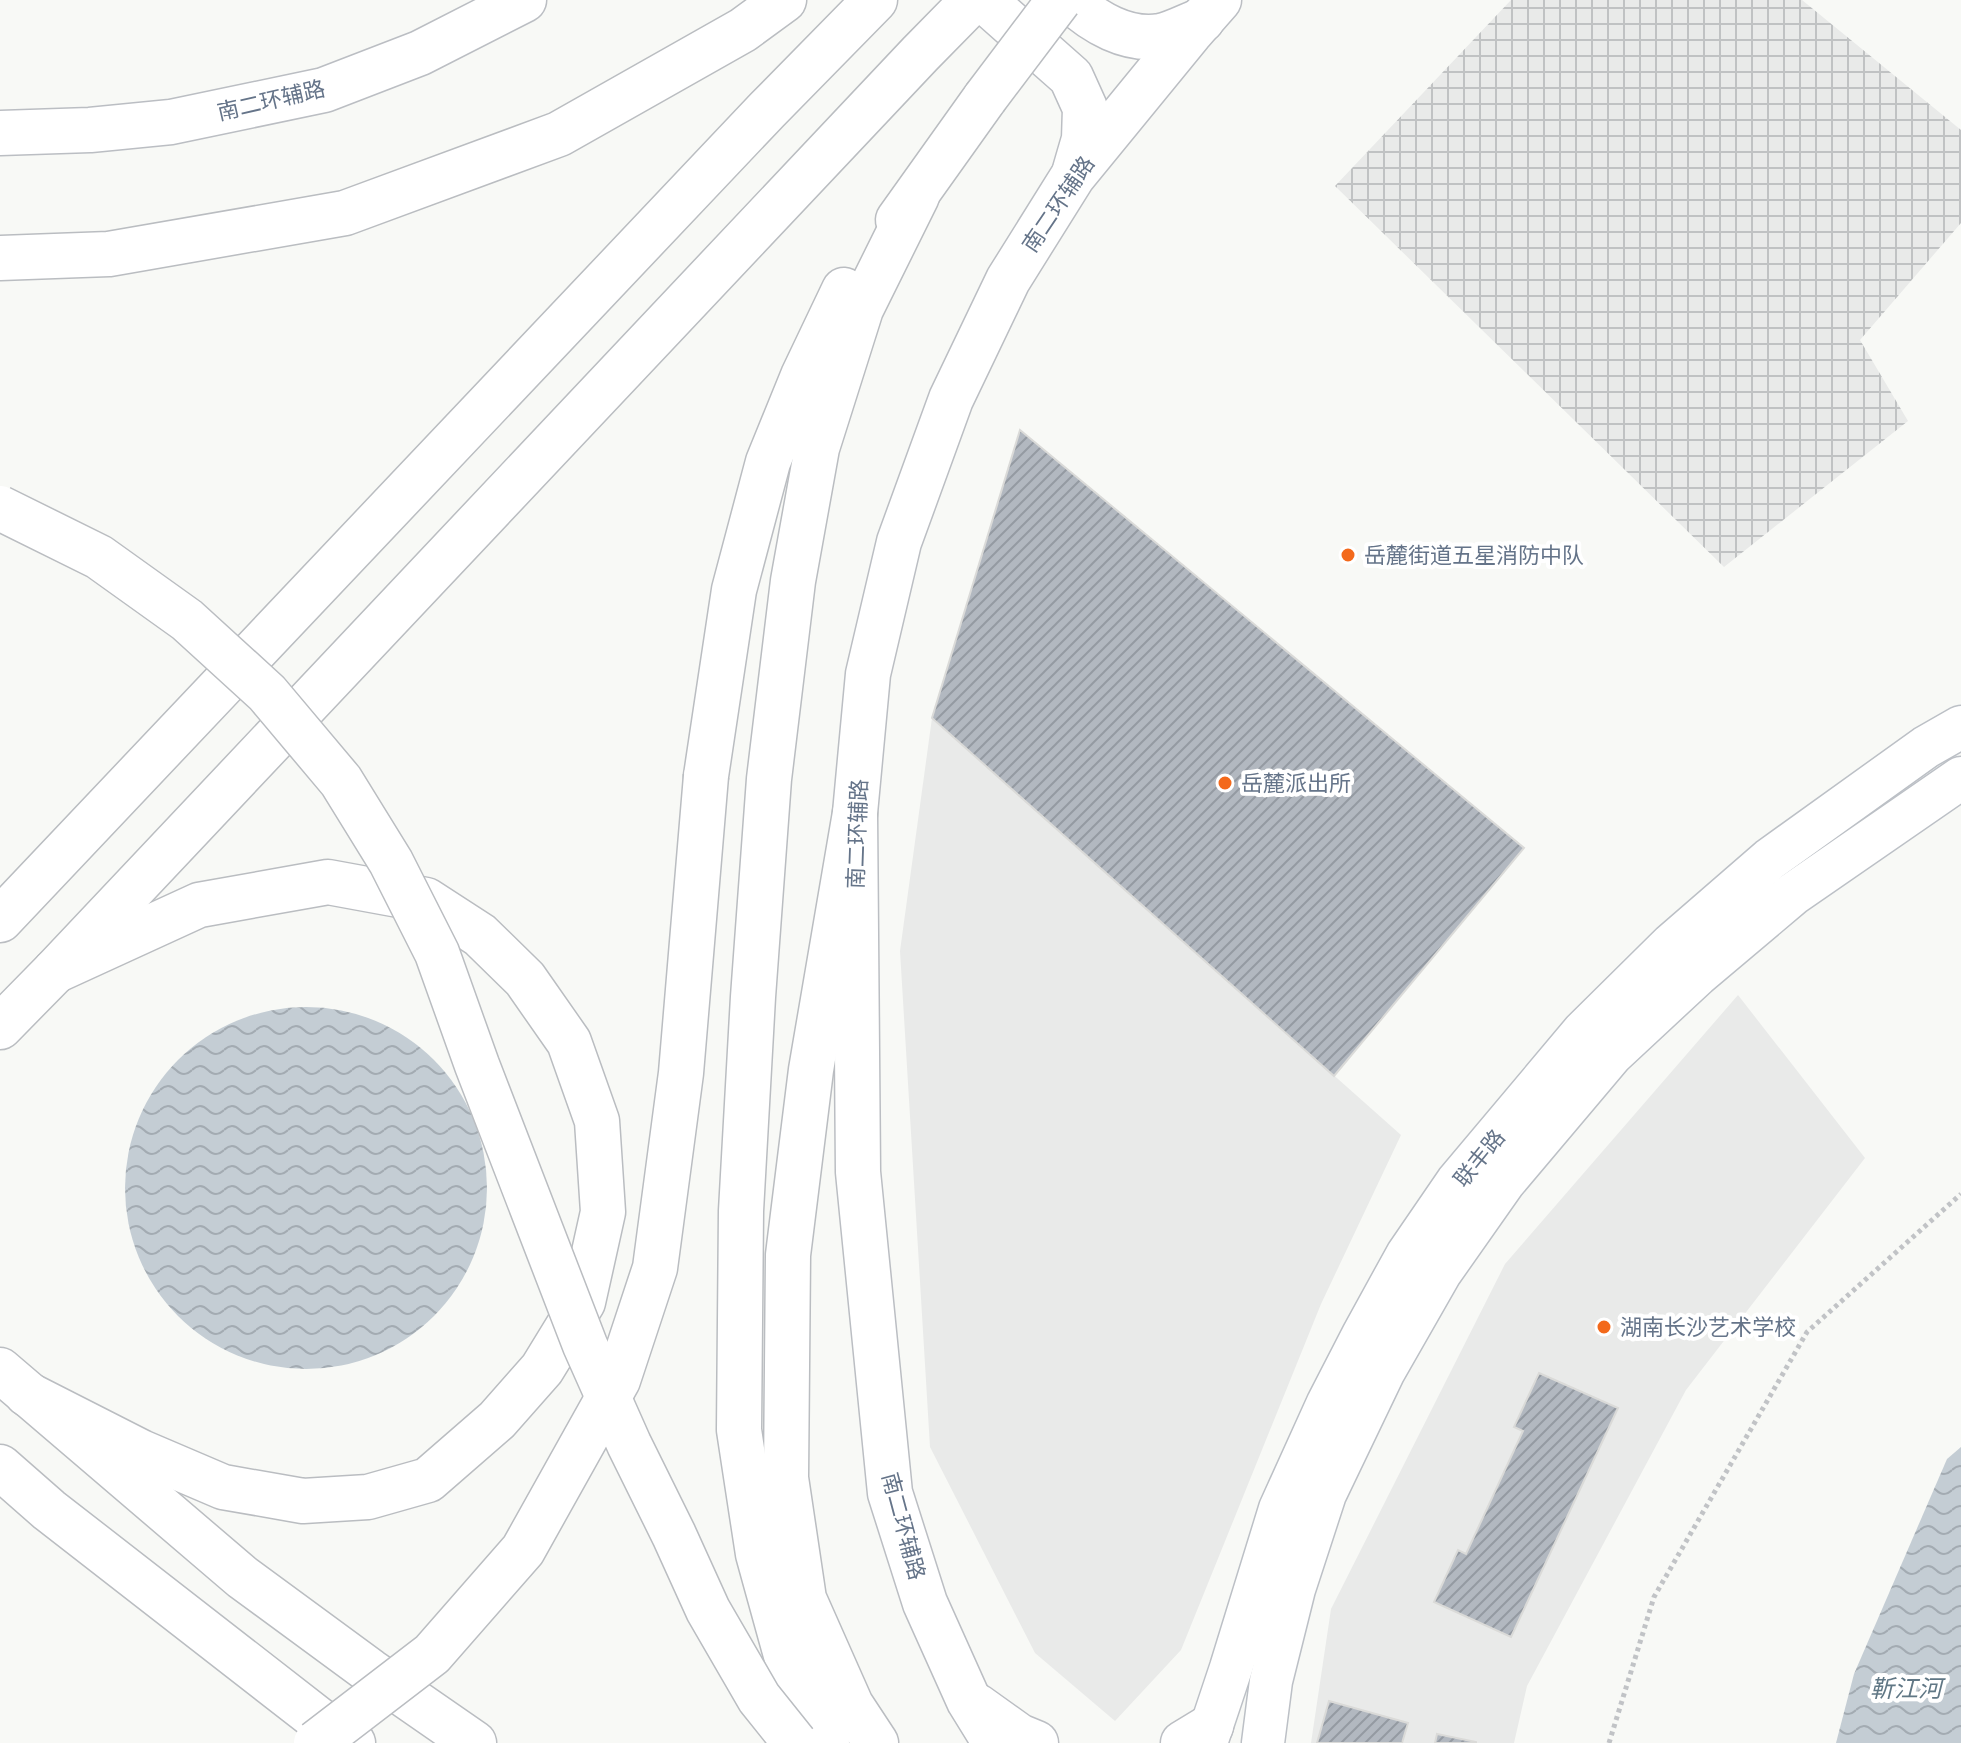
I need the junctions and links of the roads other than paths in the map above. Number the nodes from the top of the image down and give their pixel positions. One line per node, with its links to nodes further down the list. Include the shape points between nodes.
1 (524, 0): 9 (main road, 南二环辅路, via 420,53 324,90 171,122)
2 (784, 0): 11 (main road, via 743,30 559,134 345,213 109,254)
3 (973, 0): 18 (main road)
4 (984, 0): 10 (main road, via 1071,77 1085,108 1084,139)
5 (1059, 0): 12 (main road, bridge, via 917,196)
6 (1070, 0): 8 (main road, via 1109,28 1135,36 1161,36)
7 (871, 4): 17 (main road)
8 (1210, 10): 10 (main road, 南二环辅路)
9 (0, 133)
10 (1073, 176): 16 (main road, 南二环辅路, via 1008,280 957,385 899,542 868,674)
11 (0, 258)
12 (851, 301): 24 (main road, bridge, via 803,376 768,462 734,590 706,776 681,1073 655,1268 618,1380 523,1550 432,1654); 28 (main road, via 793,581 769,779 741,1211 739,1430 758,1554 792,1677)
13 (0, 508): 27 (main road, bridge, via 99,557 187,620 267,693 341,781 391,862 437,953 585,1345 629,1444 708,1610 759,1698)
14 (1961, 727): 23 (main road, 联丰路, via 1770,859 1672,944 1583,1032 1457,1182 1407,1255 1328,1403 1280,1509)
15 (1961, 778): 32 (main road, 联丰路, via 1793,894 1697,975 1612,1054 1504,1182 1440,1273 1384,1371 1325,1494 1271,1681)
16 (855, 813): 22 (main road, 南二环辅路, via 858,1172 890,1493 925,1603); 29 (main road, via 811,1070 788,1255 786,1478 804,1599 851,1705)
17 (0, 920)
18 (55, 971): 19 (main road); 20 (main road, via 199,905 328,882 426,900 480,935 525,979 569,1042 597,1121 603,1212 583,1302 542,1369 497,1420 428,1480 368,1497 303,1501 223,1487 141,1452)
19 (0, 1027)
20 (13, 1382): 26 (main road, via 242,1577)
21 (0, 1467): 25 (main road)
22 (969, 1701): 30 (main road, 南二环辅路); 31 (main road)
23 (1200, 1737)
24 (316, 1743)
25 (353, 1743)
26 (474, 1743)
27 (795, 1743)
28 (827, 1743)
29 (876, 1743)
30 (995, 1743)
31 (1036, 1743)
32 (1263, 1743)

